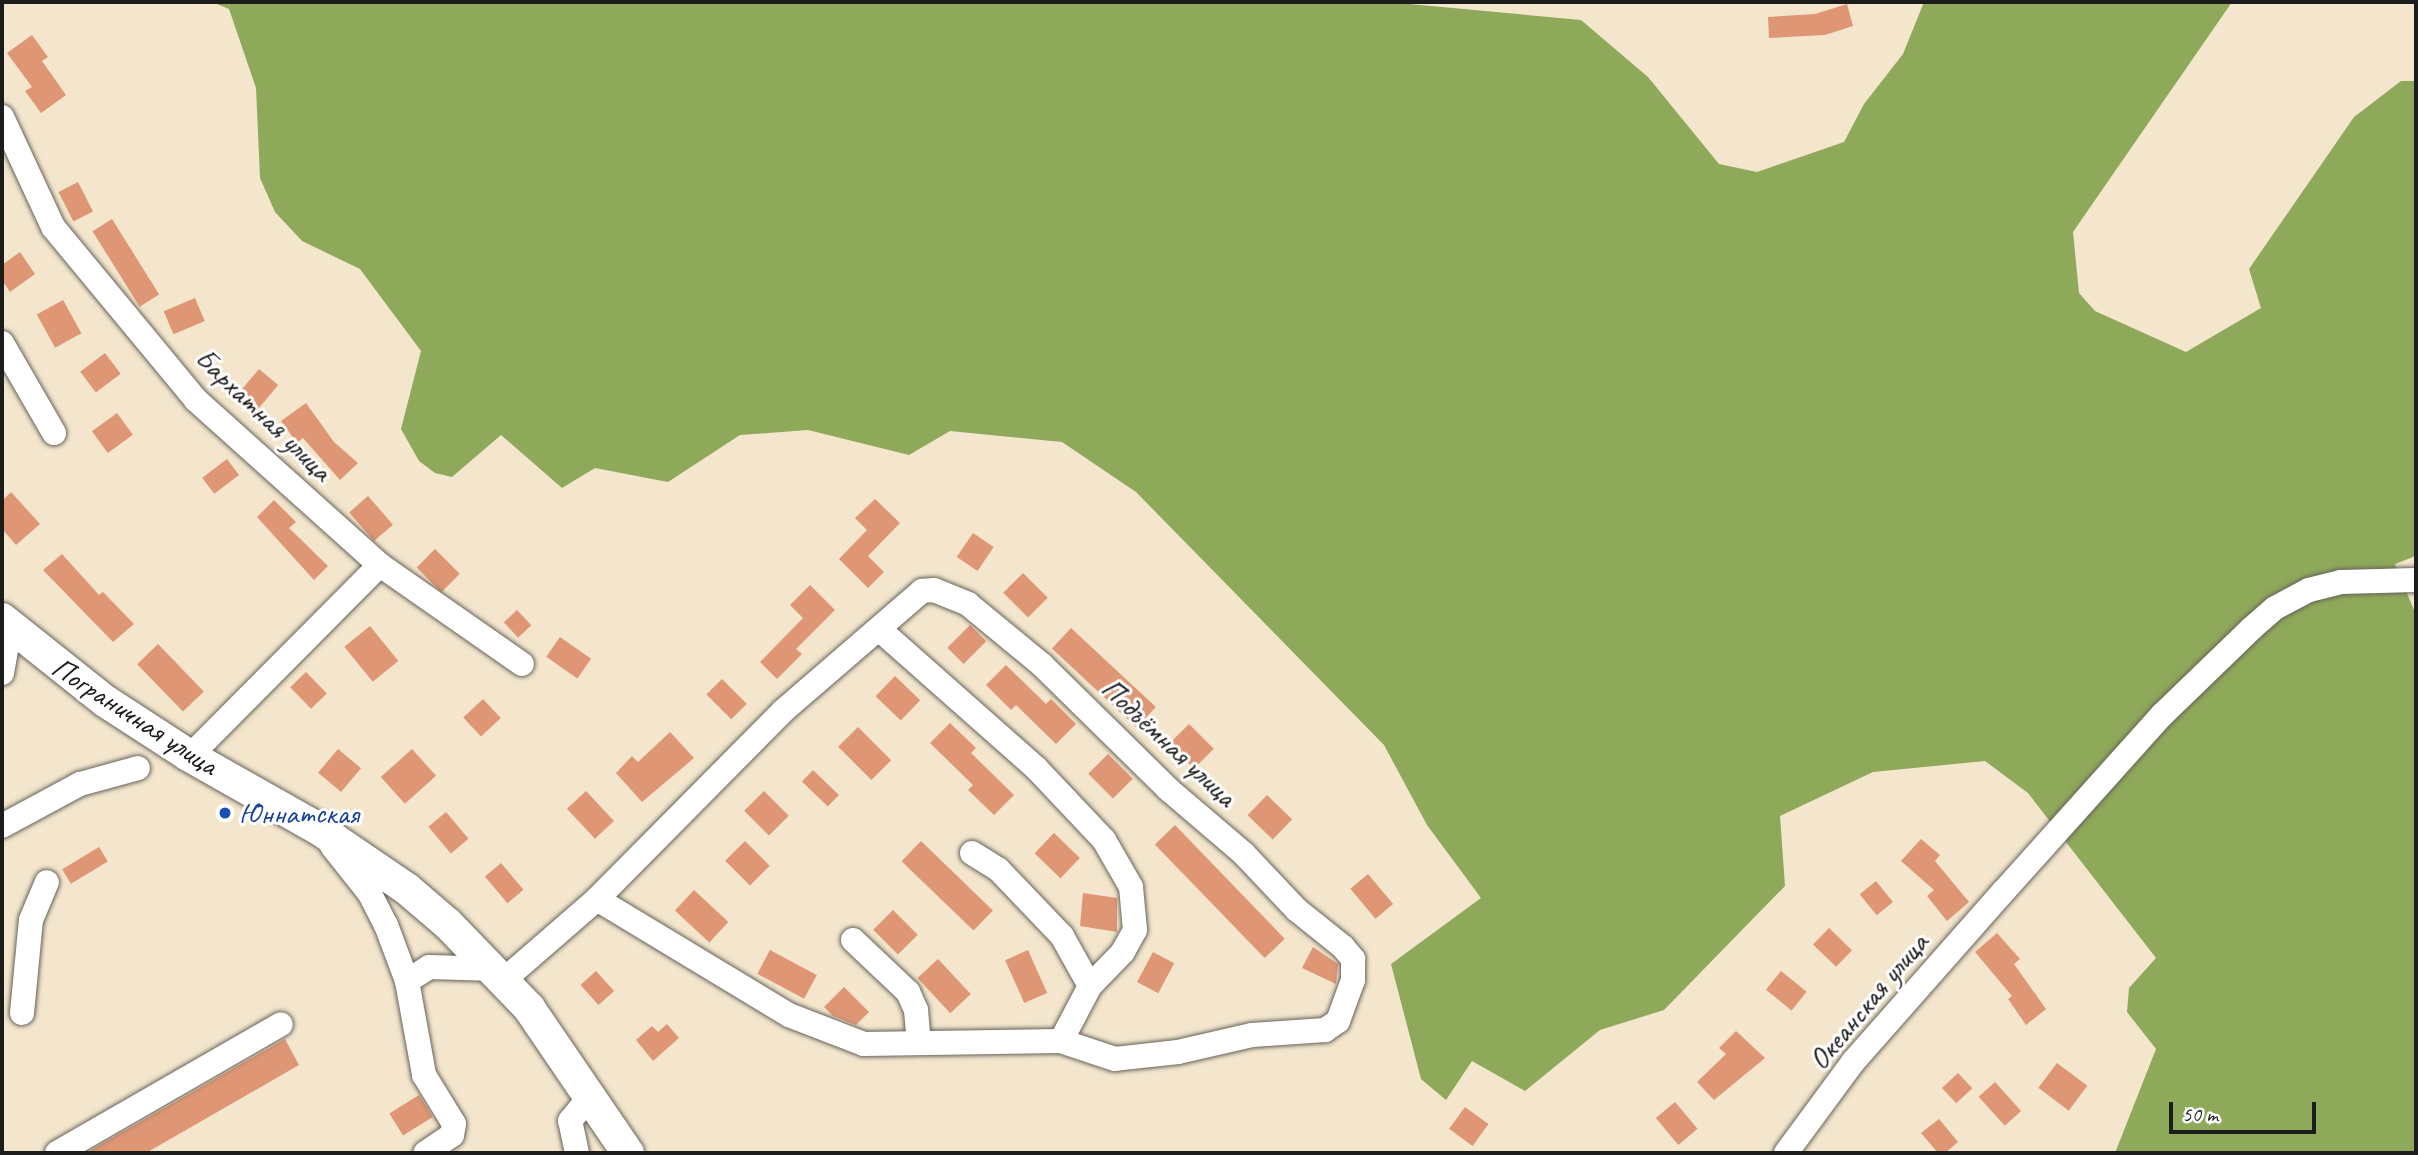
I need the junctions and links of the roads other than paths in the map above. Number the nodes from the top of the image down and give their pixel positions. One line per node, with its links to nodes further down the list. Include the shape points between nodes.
1 (2, 117): 4 (street, Бархатная улица, via 52,226 196,400)
2 (2, 343): 3 (street)
3 (54, 433)
4 (380, 565): 8 (street, Бархатная улица); 10 (street)
5 (2416, 580): 30 (street, Океанская улица, via 2341,582 2309,590 2275,608 2162,715 2003,892 1853,1062)
6 (6, 624): 9 (street); 10 (main road, Пограничная улица, via 105,701)
7 (880, 630): 16 (street, Подъёмная улица, via 783,710); 20 (street, via 1036,768 1120,863 1131,887 1135,930 1123,952); 23 (street, Подъёмная улица, via 922,591 934,590 968,604 1042,665 1168,789 1244,854 1297,910 1353,959 1353,980 1338,1021 1307,1034 1252,1035 1178,1052 1115,1059)
8 (522, 664)
9 (2, 673)
10 (191, 755): 13 (main road, Пограничная улица)
11 (138, 768): 12 (street, via 80,783)
12 (2, 826)
13 (319, 829): 18 (main road, Пограничная улица, via 407,889); 19 (street, via 370,894)
14 (972, 853): 20 (street, via 998,869 1062,936)
15 (47, 882): 21 (street, via 31,920)
16 (597, 900): 18 (street, Подъёмная улица); 24 (street, via 824,1032 864,1044)
17 (853, 940): 24 (street, via 908,992 916,1010)
18 (500, 974): 19 (street, via 429,967); 25 (main road, Пограничная улица, via 556,1045)
19 (407, 981): 27 (street, via 424,1075 454,1124 452,1135)
20 (1090, 986): 23 (street)
21 (22, 1013)
22 (281, 1024): 26 (street)
23 (1061, 1041): 24 (street)
24 (919, 1043)
25 (589, 1099): 28 (street, via 570,1121); 29 (main road, Пограничная улица)
26 (57, 1153)
27 (425, 1153)
28 (577, 1153)
29 (628, 1153)
30 (1786, 1153)

